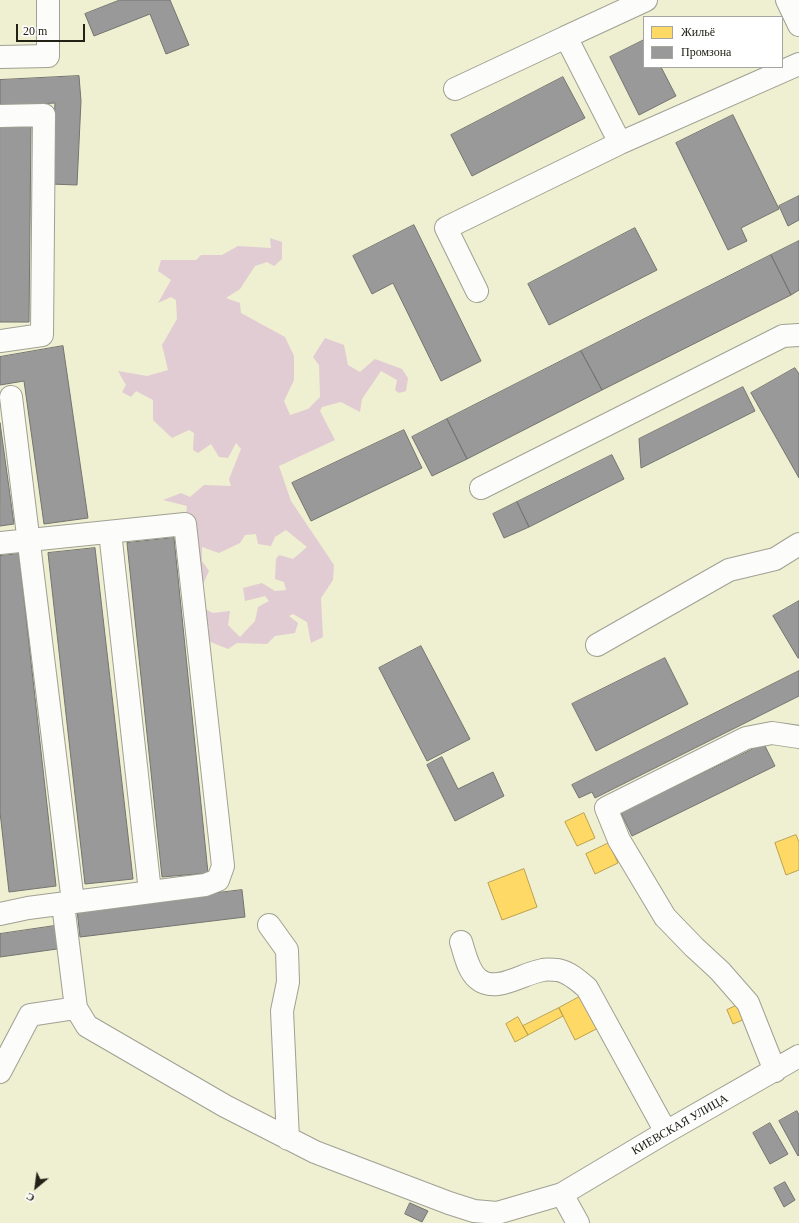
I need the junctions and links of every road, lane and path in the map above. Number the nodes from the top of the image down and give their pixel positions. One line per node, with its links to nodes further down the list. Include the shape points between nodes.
1 (48, 0): 6 (street, via 48,56)
2 (646, 0): 5 (street)
3 (787, 0): 4 (street)
4 (799, 25)
5 (566, 37): 8 (street); 10 (street)
6 (0, 57)
7 (799, 64): 10 (street)
8 (455, 89)
9 (0, 116): 13 (street, via 44,115 42,334)
10 (620, 143): 11 (street, via 446,228)
11 (477, 291)
12 (799, 335): 15 (street, via 783,336)
13 (0, 341)
14 (11, 397): 17 (street)
15 (481, 488)
16 (110, 532): 17 (street); 22 (street); 22 (street, via 185,524 223,866 218,880 205,885)
17 (29, 540): 18 (street); 23 (street)
18 (0, 543)
19 (799, 544): 20 (street, via 775,559 729,570)
20 (596, 645)
21 (799, 737): 30 (street, via 772,733 746,738 606,808 619,840 665,917 720,971 748,1003)
22 (150, 892): 23 (street)
23 (68, 903): 24 (street); 27 (street)
24 (0, 912)
25 (269, 925): 33 (street, via 287,950 288,982 282,1011)
26 (462, 942): 32 (street, via 470,970 478,979 489,984 501,983 542,970 559,970 587,988)
27 (76, 1008): 28 (street, via 30,1015); 33 (street, КИЕВСКАЯ УЛИЦА, via 87,1026 225,1106)
28 (8, 1043): 31 (street)
29 (799, 1056): 30 (street, КИЕВСКАЯ УЛИЦА)
30 (775, 1071): 32 (street, КИЕВСКАЯ УЛИЦА)
31 (0, 1072)
32 (666, 1132): 34 (street, КИЕВСКАЯ УЛИЦА)
33 (288, 1139): 34 (street, КИЕВСКАЯ УЛИЦА, via 315,1152 474,1211 497,1213)
34 (562, 1194): 35 (street)
35 (578, 1223)

